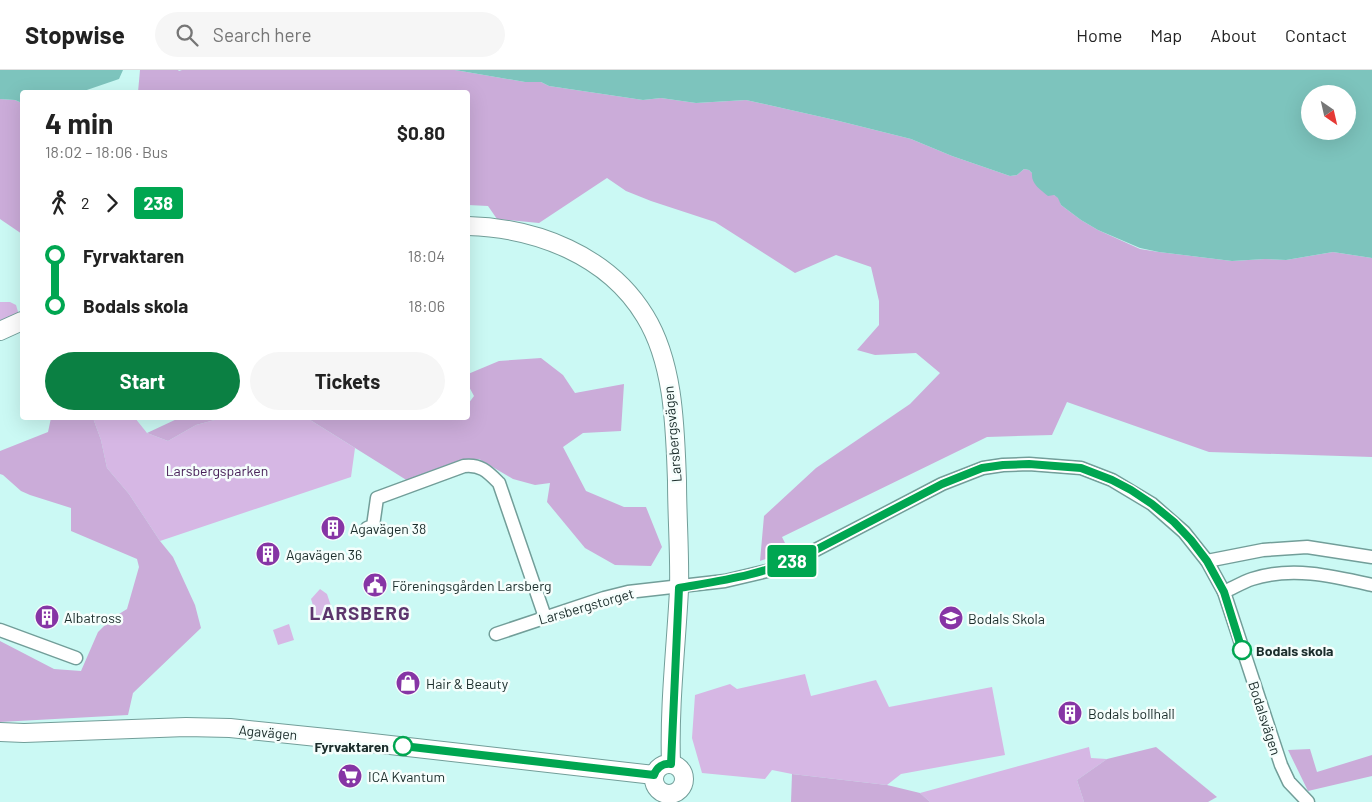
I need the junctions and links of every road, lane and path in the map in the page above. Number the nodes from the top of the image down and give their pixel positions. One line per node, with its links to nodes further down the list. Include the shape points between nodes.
1 (470, 226): 8 (street, Larsbergsvägen, via 537,236 581,255 622,286 645,316 660,347 671,396 676,449)
2 (20, 322): 3 (street)
3 (0, 331)
4 (368, 528): 10 (street, via 373,526 377,498 464,466 473,465 486,471 499,483)
5 (1372, 557): 6 (street, via 1307,547 1263,550)
6 (1207, 561): 8 (street, Bodalsvägen, via 1174,522 1152,504 1112,480 1081,468 1003,465 982,468 942,484 783,565 732,579); 9 (street, Bodalsvägen)
7 (1372, 585): 9 (street, via 1300,573 1252,579)
8 (679, 588): 10 (street, Larsbergstorget, via 628,592); 15 (street, Larsbergsvägen)
9 (1224, 592): 18 (street, Bodalsvägen, via 1281,765 1289,782)
10 (545, 618): 12 (street, Larsbergstorget)
11 (0, 630): 13 (street)
12 (496, 634)
13 (76, 658)
14 (0, 732): 16 (street, Agavägen, via 230,728)
15 (671, 764): 16 (street, via 662,765); 17 (street, via 681,770 684,781 678,791)
16 (654, 775): 17 (street, via 656,788)
17 (666, 798)
18 (1308, 802)

